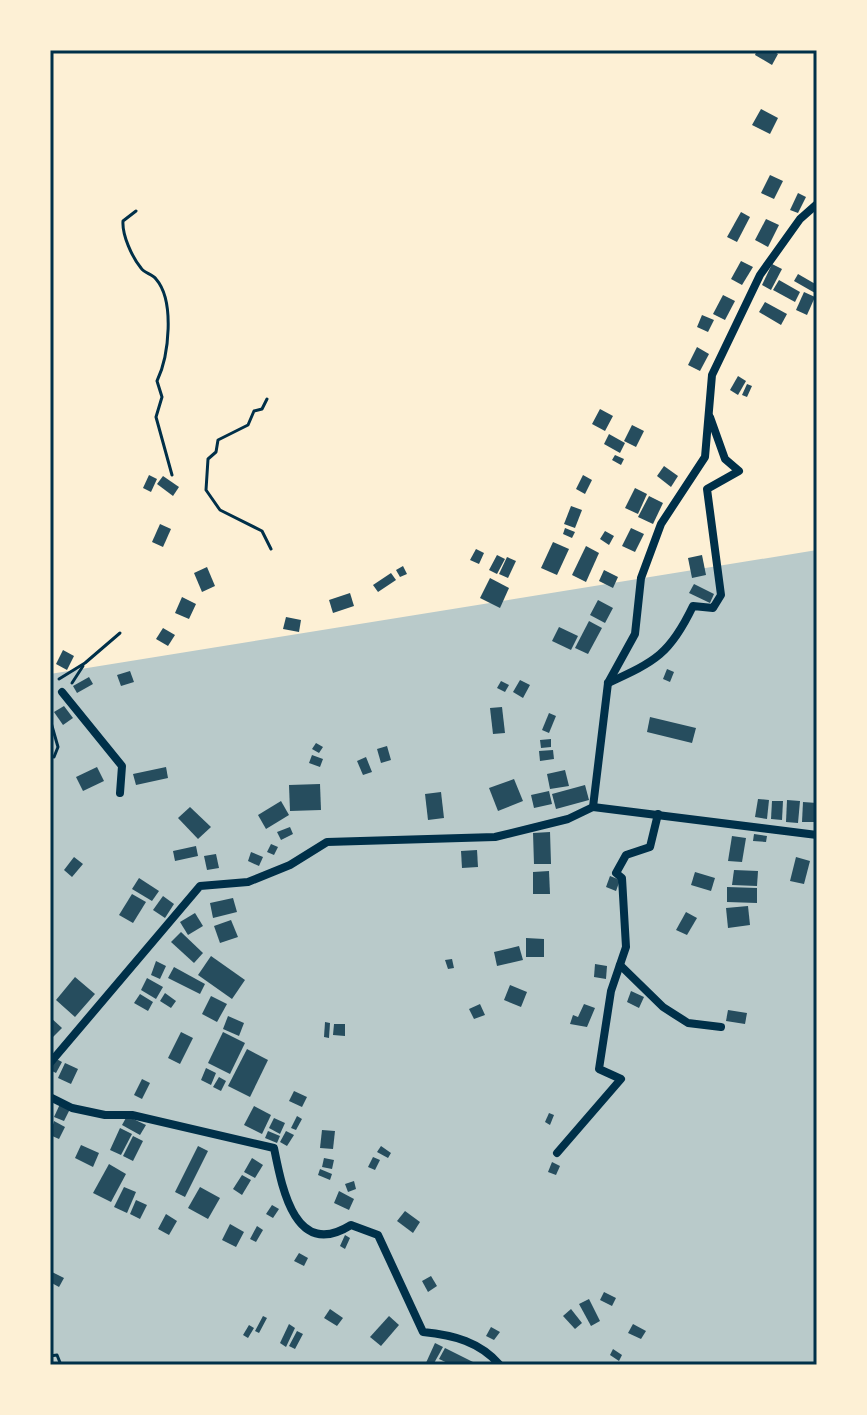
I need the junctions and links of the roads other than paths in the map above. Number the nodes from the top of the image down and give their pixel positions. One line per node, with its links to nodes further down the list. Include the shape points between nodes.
1 (817, 204): 2 (street, via 760,275 712,375)
2 (709, 413): 3 (street, via 705,457 661,524 641,578 635,634); 3 (street, via 725,459 739,471 707,489 721,595 713,608 693,606 667,650)
3 (608, 683): 6 (street)
4 (62, 692): 5 (street, via 122,766)
5 (120, 793)
6 (593, 807): 7 (street); 11 (street, via 568,819 495,837 327,842 248,882 200,886)
7 (658, 814): 8 (street); 9 (street, via 650,847 626,855 616,873 622,878 626,912)
8 (817, 835)
9 (620, 965): 10 (street, via 663,1007 688,1023); 13 (street, via 599,1069 621,1079)
10 (721, 1027)
11 (50, 1063)
12 (50, 1097): 14 (street, via 72,1108 132,1115 274,1148 289,1207 304,1228 319,1235 351,1225 378,1235 423,1332 449,1334 486,1349)
13 (557, 1153)
14 (500, 1365)

